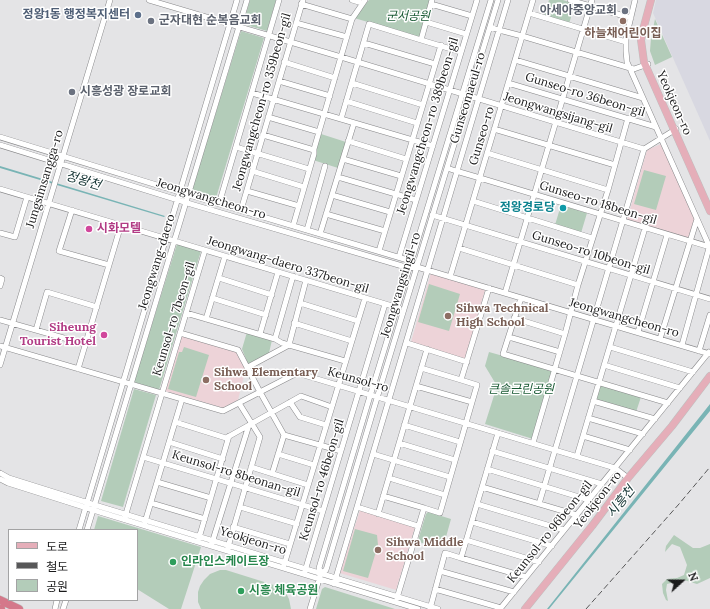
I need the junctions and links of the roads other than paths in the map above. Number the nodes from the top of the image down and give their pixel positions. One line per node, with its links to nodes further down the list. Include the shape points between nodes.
1 (110, 0): 92 (street, Jungsimsangga-ro)
2 (149, 0): 26 (street, Jeongwangsijang-gil)
3 (238, 0): 26 (street, Jeongwang-daero)
4 (247, 0): 27 (street, Jeongwang-daero)
5 (279, 0): 32 (street)
6 (352, 0): 17 (street)
7 (477, 0): 21 (street, Jeongwangcheon-ro 389beon-gil)
8 (491, 0): 57 (street, Jeongwangsingil-ro)
9 (498, 0): 28 (street, Jeongwangsingil-ro)
10 (508, 0): 29 (street, Gunseomaeul-ro)
11 (533, 0): 20 (street, Gunseo-ro)
12 (570, 0): 19 (street)
13 (592, 0): 19 (street)
14 (635, 0): 22 (street)
15 (653, 0): 47 (main road, Yeokjeon-ro, via 644,41)
16 (302, 2): 23 (street); 25 (street, Jeongwangcheon-ro 359beon-gil)
17 (363, 2): 23 (street)
18 (432, 2): 21 (street); 24 (street)
19 (590, 6): 22 (street); 30 (street)
20 (529, 13): 30 (street); 33 (street, Gunseo-ro)
21 (472, 16): 31 (street, Jeongwangcheon-ro 389beon-gil)
22 (631, 18): 37 (street)
23 (352, 19): 34 (street)
24 (426, 22): 31 (street); 35 (street)
25 (296, 23): 34 (street); 36 (street, Jeongwangcheon-ro 359beon-gil)
26 (230, 24): 27 (street, Jeongwangsijang-gil); 110 (street, Jeongwang-daero)
27 (239, 27): 32 (street, Jeongwangsijang-gil); 111 (street, Jeongwang-daero)
28 (490, 27): 29 (street); 59 (street, Jeongwangsingil-ro)
29 (499, 30): 33 (street); 62 (street, Gunseomaeul-ro)
30 (583, 30): 37 (street); 41 (street)
31 (466, 34): 40 (street, Jeongwangcheon-ro 389beon-gil)
32 (269, 36): 36 (street, Jeongwangsijang-gil); 56 (street)
33 (522, 36): 41 (street); 43 (street, Gunseo-ro)
34 (347, 37): 42 (street)
35 (420, 40): 38 (street, via 369,24); 39 (street)
36 (290, 42): 42 (street, Jeongwangsijang-gil); 44 (street, Jeongwangcheon-ro 359beon-gil)
37 (626, 42): 48 (street, via 626,57)
38 (364, 43): 45 (street); 46 (street)
39 (440, 46): 40 (street); 46 (street)
40 (461, 52): 55 (street, Jeongwangcheon-ro 389beon-gil)
41 (577, 52): 48 (street); 49 (street)
42 (341, 57): 45 (street, Jeongwangsijang-gil); 50 (street)
43 (515, 60): 49 (street); 53 (street, Gunseo-ro)
44 (284, 62): 50 (street); 51 (street, Jeongwangcheon-ro 359beon-gil)
45 (358, 63): 52 (street); 54 (street, Jeongwangsijang-gil)
46 (435, 64): 54 (street)
47 (646, 65): 48 (street); 76 (main road, Yeokjeon-ro)
48 (630, 68): 60 (street)
49 (570, 76): 60 (street); 63 (street)
50 (335, 78): 58 (street)
51 (279, 81): 58 (street); 61 (street, Jeongwangcheon-ro 359beon-gil)
52 (352, 83): 64 (street); 65 (street)
53 (508, 83): 63 (street, Gunseo-ro 36beon-gil); 66 (street, Gunseo-ro)
54 (429, 84): 55 (street, Jeongwangsijang-gil); 65 (street)
55 (449, 90): 57 (street, Jeongwangsijang-gil); 85 (street, Jeongwangcheon-ro 389beon-gil)
56 (252, 93): 61 (street); 87 (street)
57 (462, 94): 59 (street, Jeongwangsijang-gil); 155 (street, Jeongwangsingil-ro)
58 (330, 96): 67 (street)
59 (469, 96): 62 (street, Jeongwangsijang-gil); 98 (street, Jeongwangsingil-ro)
60 (643, 98): 74 (street)
61 (274, 99): 67 (street); 68 (street, Jeongwangcheon-ro 359beon-gil)
62 (478, 99): 66 (street, Jeongwangsijang-gil); 101 (street, Gunseomaeul-ro)
63 (563, 99): 69 (street, Gunseo-ro 36beon-gil); 71 (street)
64 (346, 101): 70 (street); 73 (street)
65 (423, 105): 73 (street)
66 (501, 106): 71 (street, Jeongwangsijang-gil); 75 (street, Gunseo-ro)
67 (325, 114): 70 (street); 77 (street)
68 (268, 117): 77 (street); 78 (street, Jeongwangcheon-ro 359beon-gil)
69 (628, 118): 74 (street, Gunseo-ro 36beon-gil); 83 (street)
70 (341, 119): 72 (street)
71 (556, 122): 83 (street, Jeongwangsijang-gil); 86 (street)
72 (354, 123): 81 (street); 82 (street)
73 (417, 123): 81 (street)
74 (656, 127): 80 (street)
75 (494, 129): 86 (street); 91 (street, Gunseo-ro)
76 (675, 130): 80 (street); 122 (main road, Yeokjeon-ro); 126 (main road, Yeokjeon-ro)
77 (319, 132): 89 (street)
78 (263, 135): 89 (street); 90 (street, Jeongwangcheon-ro 359beon-gil)
79 (0, 137): 92 (street, Jeongwangcheon-ro)
80 (661, 139): 88 (street); 133 (street)
81 (412, 140): 85 (street); 94 (street)
82 (348, 141): 93 (street); 94 (street)
83 (621, 142): 88 (street, Jeongwangsijang-gil); 96 (street)
84 (0, 146): 95 (street, Jeongwangcheon-ro)
85 (433, 146): 117 (street, Jeongwangcheon-ro 389beon-gil)
86 (549, 146): 96 (street); 100 (street)
87 (236, 147): 90 (street); 121 (street)
88 (644, 149): 134 (street)
89 (314, 150): 99 (street)
90 (258, 153): 99 (street); 102 (street, Jeongwangcheon-ro 359beon-gil)
91 (487, 153): 100 (street); 105 (street, Gunseo-ro)
92 (63, 156): 95 (street, Jungsimsangga-ro); 110 (street, Jeongwangcheon-ro)
93 (343, 159): 103 (street); 104 (street)
94 (406, 159): 103 (street)
95 (60, 164): 116 (street, Jeongwangcheon-ro); 120 (street, Jungsimsangga-ro)
96 (615, 165): 108 (street)
97 (325, 166): 139 (street)
98 (447, 168): 101 (street); 130 (street, Jeongwangsingil-ro)
99 (309, 169): 106 (street)
100 (542, 170): 108 (street); 113 (street)
101 (456, 171): 105 (street); 131 (street, Gunseomaeul-ro)
102 (252, 172): 106 (street); 109 (street, Jeongwangcheon-ro 359beon-gil)
103 (401, 176): 112 (street)
104 (338, 177): 112 (street); 114 (street)
105 (480, 178): 113 (street, Gunseo-ro 18beon-gil); 118 (street, Gunseo-ro)
106 (304, 187): 123 (street)
107 (0, 189): 115 (street, Jeongwang-daero 337beon-gil)
108 (608, 190): 129 (street)
109 (246, 191): 123 (street); 125 (street, Jeongwangcheon-ro 359beon-gil)
110 (180, 192): 111 (street, Jeongwangcheon-ro); 116 (street, Jeongwang-daero)
111 (188, 194): 119 (street, Jeongwang-daero); 121 (street, Jeongwangcheon-ro)
112 (396, 194): 117 (street); 127 (street)
113 (534, 194): 129 (street, Gunseo-ro 18beon-gil); 132 (street)
114 (332, 195): 127 (street); 128 (street)
115 (27, 197): 120 (street, Jeongwang-daero 337beon-gil); 141 (street, via 15,237)
116 (178, 200): 119 (street, Jeongwangcheon-ro); 144 (street, Jeongwang-daero)
117 (416, 200): 154 (street, Jeongwangcheon-ro 389beon-gil)
118 (473, 201): 132 (street); 136 (street, Gunseo-ro)
119 (186, 202): 146 (street, Jeongwang-daero); 160 (street, Jeongwangcheon-ro)
120 (48, 203): 124 (street, Jeongwang-daero 337beon-gil); 196 (street, Jungsimsangga-ro)
121 (218, 204): 125 (street, Jeongwangcheon-ro)
122 (710, 205)
123 (299, 206): 137 (street)
124 (72, 210): 135 (street, Jeongwang-daero 337beon-gil); 157 (street, via 59,251)
125 (241, 210): 137 (street, Jeongwangcheon-ro)
126 (710, 211)
127 (390, 212): 140 (street)
128 (326, 214): 140 (street); 142 (street)
129 (600, 214): 134 (street, Gunseo-ro 18beon-gil); 145 (street)
130 (432, 216): 131 (street); 159 (street, Jeongwangsingil-ro)
131 (442, 218): 136 (street); 162 (street, Gunseomaeul-ro)
132 (528, 218): 145 (street); 147 (street)
133 (697, 219): 148 (street); 150 (street)
134 (623, 221): 138 (street, Gunseo-ro 18beon-gil); 161 (street)
135 (121, 225): 144 (street, Jeongwang-daero 337beon-gil); 157 (street)
136 (466, 225): 147 (street, Gunseo-ro 10beon-gil); 149 (street, Gunseo-ro)
137 (293, 226): 139 (street, Jeongwangcheon-ro)
138 (645, 228): 143 (street, Gunseo-ro 18beon-gil); 164 (street)
139 (307, 230): 142 (street, Jeongwangcheon-ro)
140 (385, 231): 152 (street)
141 (0, 233)
142 (320, 234): 152 (street, Jeongwangcheon-ro)
143 (667, 235): 148 (street, Gunseo-ro 18beon-gil); 170 (street)
144 (166, 238): 146 (street, Jeongwang-daero 337beon-gil); 230 (street, Jeongwang-daero)
145 (592, 238): 156 (street)
146 (174, 241): 151 (street, Jeongwang-daero 337beon-gil); 233 (street, Jeongwang-daero)
147 (520, 242): 156 (street, Gunseo-ro 10beon-gil); 158 (street)
148 (690, 242): 150 (street, Gunseo-ro 18beon-gil); 174 (street)
149 (459, 248): 158 (street); 166 (street, Gunseo-ro)
150 (710, 248): 177 (street)
151 (205, 250): 153 (street, Jeongwang-daero 337beon-gil); 188 (street, Keunsol-ro 7beon-gil)
152 (379, 251): 154 (street, Jeongwangcheon-ro)
153 (225, 256): 163 (street, Jeongwang-daero 337beon-gil); 168 (street)
154 (399, 258): 155 (street, Jeongwangcheon-ro)
155 (411, 261): 159 (street, Jeongwangcheon-ro); 160 (street, Jeongwangsingil-ro)
156 (585, 262): 161 (street, Gunseo-ro 10beon-gil); 171 (street)
157 (109, 265): 184 (street)
158 (514, 265): 171 (street); 175 (street)
159 (417, 267): 160 (street, Jeongwangcheon-ro); 162 (street, Jeongwangcheon-ro); 186 (street, Jeongwangsingil-ro)
160 (409, 268): 185 (street, Jeongwangsingil-ro)
161 (609, 268): 164 (street, Gunseo-ro 10beon-gil); 193 (street)
162 (427, 270): 166 (street, Jeongwangcheon-ro); 208 (street, Gunseomaeul-ro)
163 (278, 272): 165 (street, Jeongwang-daero 337beon-gil); 176 (street)
164 (631, 275): 170 (street, Gunseo-ro 10beon-gil); 198 (street)
165 (293, 276): 169 (street, Jeongwang-daero 337beon-gil); 205 (street)
166 (450, 277): 173 (street, Jeongwangcheon-ro)
167 (0, 278): 172 (street)
168 (218, 278): 176 (street); 178 (street)
169 (306, 280): 179 (street, Jeongwang-daero 337beon-gil); 182 (street)
170 (653, 282): 174 (street, Gunseo-ro 10beon-gil); 200 (street)
171 (578, 285): 187 (street)
172 (0, 286)
173 (489, 288): 175 (street, Jeongwangcheon-ro); 219 (street)
174 (675, 288): 177 (street, Gunseo-ro 10beon-gil); 206 (street)
175 (505, 293): 180 (street, Jeongwangcheon-ro)
176 (272, 294): 189 (street)
177 (696, 294): 181 (street, Gunseo-ro 10beon-gil); 211 (street)
178 (212, 298): 189 (street); 191 (street)
179 (364, 298): 183 (street, Jeongwang-daero 337beon-gil); 195 (street)
180 (521, 298): 187 (street, Jeongwangcheon-ro); 192 (street)
181 (710, 299)
182 (300, 303): 195 (street); 197 (street)
183 (385, 304): 185 (street, Jeongwang-daero 337beon-gil); 237 (street, Keunsol-ro 46beon-gil)
184 (96, 307): 199 (street, via 47,292); 209 (street)
185 (397, 308): 186 (street, Jeongwang-daero 337beon-gil); 240 (street, Jeongwangsingil-ro)
186 (404, 310): 241 (street, Jeongwangsingil-ro)
187 (570, 312): 193 (street, Jeongwangcheon-ro); 203 (street)
188 (186, 313): 191 (street); 201 (street, Keunsol-ro 7beon-gil)
189 (266, 315): 202 (street)
190 (710, 315): 215 (street)
191 (206, 318): 202 (street)
192 (514, 318): 203 (street); 204 (street)
193 (594, 319): 198 (street, Jeongwangcheon-ro); 227 (street)
194 (0, 320): 196 (street)
195 (358, 321): 207 (street)
196 (12, 324): 199 (street); 212 (street, Jungsimsangga-ro)
197 (294, 324): 207 (street); 210 (street)
198 (616, 326): 200 (street, Jeongwangcheon-ro); 213 (street)
199 (36, 330): 209 (street)
200 (638, 332): 206 (street, Jeongwangcheon-ro)
201 (180, 333): 222 (street, via 238,350); 239 (street, Keunsol-ro 7beon-gil)
202 (260, 334): 205 (street)
203 (566, 334): 216 (street)
204 (509, 336): 216 (street); 225 (street, via 504,354)
205 (275, 339): 210 (street)
206 (660, 339): 211 (street, Jeongwangcheon-ro)
207 (352, 341): 218 (street)
208 (406, 343): 214 (street); 243 (street, Gunseomaeul-ro)
209 (85, 344): 224 (street)
210 (289, 345): 218 (street); 222 (street)
211 (682, 345): 215 (street, Jeongwangcheon-ro)
212 (3, 347): 220 (street, Jungsimsangga-ro); 224 (street, Keunsol-ro)
213 (610, 347): 221 (street); 226 (street)
214 (427, 349): 219 (street); 223 (street)
215 (700, 351): 217 (street, Jeongwangcheon-ro)
216 (560, 352): 225 (street)
217 (709, 353): 226 (street, Keunsol-ro 96beon-gil)
218 (346, 361): 234 (street)
219 (467, 362): 229 (street)
220 (0, 365)
221 (604, 365): 231 (street); 236 (street)
222 (248, 367): 238 (street)
223 (421, 368): 229 (street); 235 (street)
224 (78, 369): 230 (street, Keunsol-ro)
225 (555, 370): 227 (street); 268 (street)
226 (693, 372): 236 (street, Keunsol-ro 96beon-gil)
227 (577, 376): 231 (street); 270 (street)
228 (710, 376): 249 (main road, Yeokjeon-ro)
229 (461, 380): 246 (street, via 477,385)
230 (123, 382): 233 (street, Keunsol-ro); 308 (street, Jeongwang-daero)
231 (599, 383): 244 (street); 248 (street)
232 (710, 383): 249 (main road, Yeokjeon-ro)
233 (131, 384): 239 (street, Keunsol-ro); 312 (street, Jeongwang-daero)
234 (338, 385): 237 (street, Keunsol-ro); 238 (street, Keunsol-ro, via 297,372); 251 (street)
235 (416, 386): 246 (street); 250 (street)
236 (680, 388): 248 (street, Keunsol-ro 96beon-gil)
237 (359, 391): 240 (street, Keunsol-ro); 272 (street, Keunsol-ro 46beon-gil)
238 (260, 392): 247 (street, Keunsol-ro); 252 (street)
239 (162, 393): 242 (street, Keunsol-ro); 277 (street, Keunsol-ro 7beon-gil)
240 (371, 395): 241 (street, Keunsol-ro); 338 (street, Jeongwangsingil-ro, via 319,568)
241 (377, 397): 243 (street, Keunsol-ro); 338 (street, Jeongwangsingil-ro, via 326,570)
242 (182, 399): 247 (street, Keunsol-ro, via 223,411); 255 (street)
243 (389, 400): 250 (street, Keunsol-ro); 275 (street, Gunseomaeul-ro)
244 (593, 401): 253 (street); 254 (street)
245 (290, 402): 251 (street, via 301,396); 252 (street); 258 (street, via 300,417)
246 (472, 402): 256 (street)
247 (239, 403): 257 (street)
248 (668, 403): 254 (street, Keunsol-ro 96beon-gil)
249 (689, 404): 291 (main road, Yeokjeon-ro)
250 (410, 406): 256 (street, Keunsol-ro); 259 (street)
251 (332, 407): 258 (street)
252 (272, 412): 257 (street); 262 (street)
253 (588, 418): 261 (street); 264 (street)
254 (655, 419): 261 (street, Keunsol-ro 96beon-gil)
255 (175, 422): 263 (street, via 226,438); 265 (street)
256 (466, 423): 260 (street, Keunsol-ro); 266 (street)
257 (250, 424): 263 (street); 283 (street, via 260,437); 295 (street)
258 (326, 425): 269 (street)
259 (404, 425): 266 (street); 267 (street)
260 (498, 433): 268 (street, Keunsol-ro); 273 (street)
261 (643, 434): 271 (street, Keunsol-ro 96beon-gil)
262 (284, 435): 269 (street); 274 (street)
263 (229, 436): 278 (street)
264 (583, 436): 271 (street); 276 (street)
265 (169, 442): 278 (street); 281 (street)
266 (460, 442): 280 (street)
267 (399, 443): 279 (street); 280 (street)
268 (533, 443): 270 (street, Keunsol-ro)
269 (320, 445): 272 (street); 282 (street)
270 (555, 450): 276 (street, Keunsol-ro); 284 (street)
271 (630, 450): 285 (street, Keunsol-ro 96beon-gil)
272 (341, 451): 314 (street, Keunsol-ro 46beon-gil)
273 (492, 451): 284 (street); 286 (street)
274 (278, 454): 282 (street); 288 (street)
275 (373, 454): 279 (street); 311 (street, Gunseomaeul-ro)
276 (577, 456): 285 (street, Keunsol-ro)
277 (143, 457): 281 (street, Keunsol-ro 8beonan-gil); 317 (street, Keunsol-ro 7beon-gil)
278 (223, 459): 293 (street)
279 (394, 460): 289 (street); 290 (street)
280 (455, 460): 289 (street)
281 (163, 463): 293 (street, Keunsol-ro 8beonan-gil); 294 (street)
282 (314, 465): 297 (street)
283 (251, 467): 288 (street); 300 (street)
284 (549, 468): 296 (street); 299 (street)
285 (615, 468): 291 (street, Keunsol-ro); 296 (street, Keunsol-ro 96beon-gil)
286 (487, 469): 298 (street); 299 (street)
287 (0, 473): 308 (street)
288 (272, 474): 297 (street)
289 (450, 477): 301 (street)
290 (389, 478): 301 (street); 302 (street)
291 (628, 478): 357 (main road, Yeokjeon-ro)
292 (0, 479): 308 (street)
293 (216, 479): 295 (street, Keunsol-ro 8beonan-gil); 303 (street)
294 (157, 482): 303 (street); 305 (street)
295 (231, 483): 300 (street, Keunsol-ro 8beonan-gil); 329 (street)
296 (602, 484): 304 (street, Keunsol-ro 96beon-gil)
297 (308, 485): 309 (street)
298 (482, 486): 306 (street); 307 (street)
299 (544, 486): 304 (street); 307 (street)
300 (245, 488): 309 (street, Keunsol-ro 8beonan-gil); 310 (street)
301 (445, 495): 313 (street, via 440,512)
302 (383, 496): 313 (street); 315 (street)
303 (211, 498): 318 (street)
304 (589, 500): 316 (street, Keunsol-ro 96beon-gil)
305 (151, 503): 318 (street); 320 (street)
306 (477, 504): 319 (street); 326 (street)
307 (539, 504): 316 (street)
308 (86, 505): 312 (street, Yeokjeon-ro); 324 (street, Jeongwang-daero)
309 (302, 505): 314 (street, Keunsol-ro 8beonan-gil); 321 (street)
310 (240, 507): 321 (street); 323 (street)
311 (357, 507): 315 (street); 341 (street, Gunseomaeul-ro)
312 (94, 508): 317 (street, Yeokjeon-ro); 325 (street, Jeongwang-daero)
313 (424, 508): 322 (street)
314 (323, 511): 336 (street, Keunsol-ro 46beon-gil)
315 (378, 514): 322 (street)
316 (577, 515): 326 (street, Keunsol-ro 96beon-gil)
317 (125, 517): 320 (street, Yeokjeon-ro)
318 (205, 519): 327 (street)
319 (472, 522): 328 (street); 331 (street)
320 (145, 523): 327 (street, Yeokjeon-ro)
321 (297, 524): 330 (street)
322 (418, 526): 346 (street)
323 (234, 527): 330 (street); 332 (street)
324 (79, 529)
325 (87, 529)
326 (564, 530): 331 (street, Keunsol-ro 96beon-gil)
327 (198, 539): 329 (street, Yeokjeon-ro)
328 (466, 540): 333 (street); 334 (street)
329 (212, 543): 332 (street, Yeokjeon-ro)
330 (290, 544): 335 (street)
331 (552, 546): 334 (street, Keunsol-ro 96beon-gil)
332 (227, 548): 335 (street, Yeokjeon-ro)
333 (461, 558): 337 (street, via 445,553); 340 (street)
334 (539, 562): 340 (street, Keunsol-ro 96beon-gil)
335 (284, 565): 336 (street, Yeokjeon-ro); 339 (street, Yeokjeon-ro)
336 (306, 568): 338 (street, Yeokjeon-ro); 339 (street, Keunsol-ro 46beon-gil)
337 (440, 571): 344 (street); 345 (street)
338 (321, 573): 341 (street, Yeokjeon-ro); 342 (street, Jeongwangsingil-ro)
339 (304, 574): 342 (street, Yeokjeon-ro)
340 (526, 577): 345 (street, Keunsol-ro 96beon-gil)
341 (336, 578): 343 (street, Gunseomaeul-ro); 346 (street, Yeokjeon-ro)
342 (319, 579): 343 (street, Yeokjeon-ro); 353 (street, Jeongwangsingil-ro)
343 (334, 584): 349 (street, Yeokjeon-ro)
344 (435, 589): 351 (street); 356 (street)
345 (514, 592): 356 (street, Keunsol-ro 96beon-gil)
346 (398, 596): 348 (street, Yeokjeon-ro); 349 (street)
347 (0, 600): 352 (highway)
348 (412, 601): 350 (street); 351 (street, Yeokjeon-ro)
349 (396, 603): 350 (street, Yeokjeon-ro)
350 (410, 608): 354 (street, Yeokjeon-ro)
351 (430, 608): 355 (street, Yeokjeon-ro)
352 (19, 609)
353 (310, 609)
354 (418, 609)
355 (438, 609)
356 (501, 609)
357 (525, 609)

